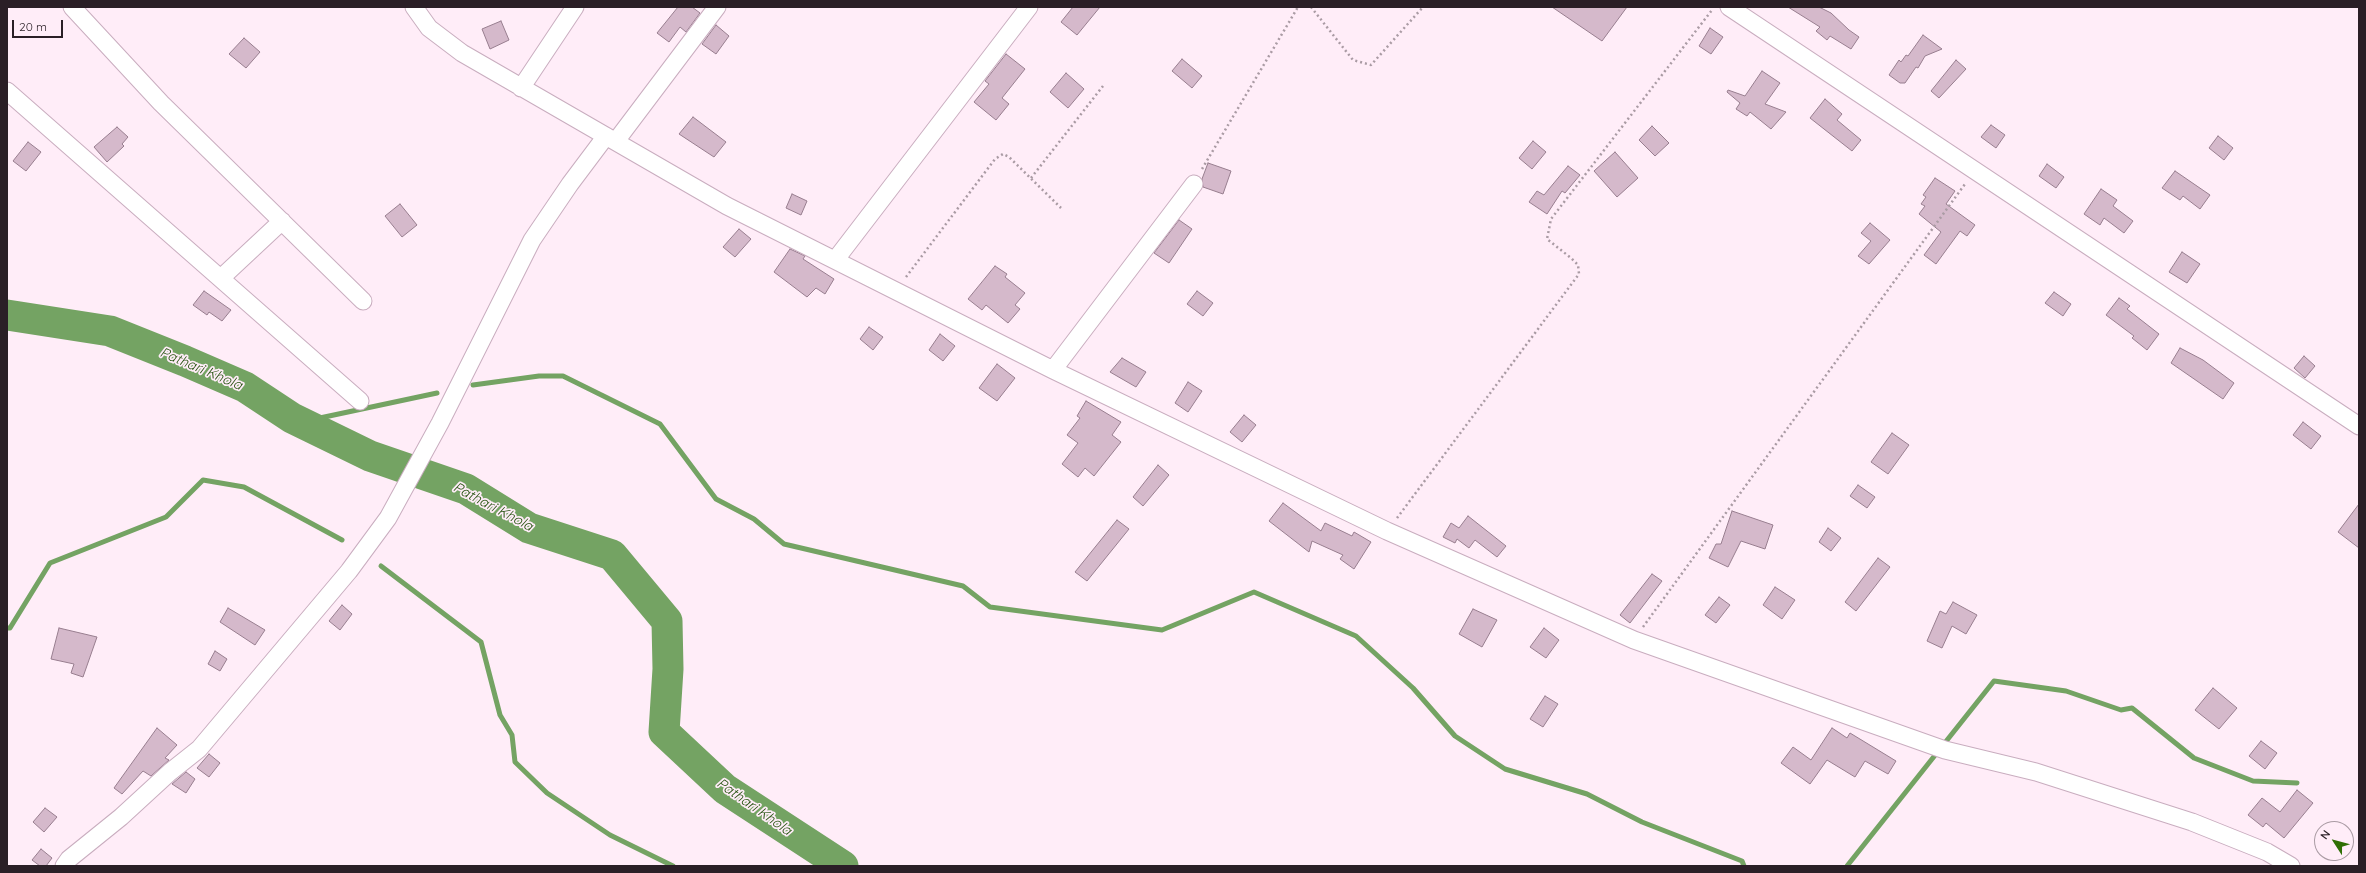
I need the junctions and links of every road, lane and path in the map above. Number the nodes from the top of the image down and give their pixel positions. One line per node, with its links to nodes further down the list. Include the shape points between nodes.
1 (72, 7): 19 (street, via 161,104)
2 (414, 7): 12 (street, via 429,28 462,53)
3 (575, 7): 12 (street)
4 (717, 7): 14 (street)
5 (1029, 7): 20 (street)
6 (1298, 7): 17 (path)
7 (1311, 7): 8 (path, via 1353,60 1371,65)
8 (1423, 7)
9 (1715, 7): 27 (path, via 1551,219 1548,238 1578,266 1579,274)
10 (1729, 7): 15 (street)
11 (1103, 86): 16 (path)
12 (521, 88): 14 (street)
13 (7, 91): 21 (street)
14 (611, 138): 20 (street, via 728,206); 29 (street, via 570,184 532,240 440,423 388,518 349,571 199,749 69,859)
15 (1975, 170): 26 (street); 28 (path)
16 (1031, 178): 18 (path); 22 (path, via 1009,157 1003,154 995,159 914,265)
17 (1194, 184): 24 (street)
18 (1061, 208)
19 (282, 221): 21 (street); 23 (street)
20 (836, 259): 22 (street)
21 (221, 278): 25 (street)
22 (898, 291): 24 (street)
23 (363, 301)
24 (1053, 370): 27 (street)
25 (360, 401)
26 (2359, 426)
27 (1387, 531): 28 (street)
28 (1634, 640): 30 (street, via 1945,750 2036,772 2192,822 2267,852)
29 (64, 866)
30 (2291, 866)

